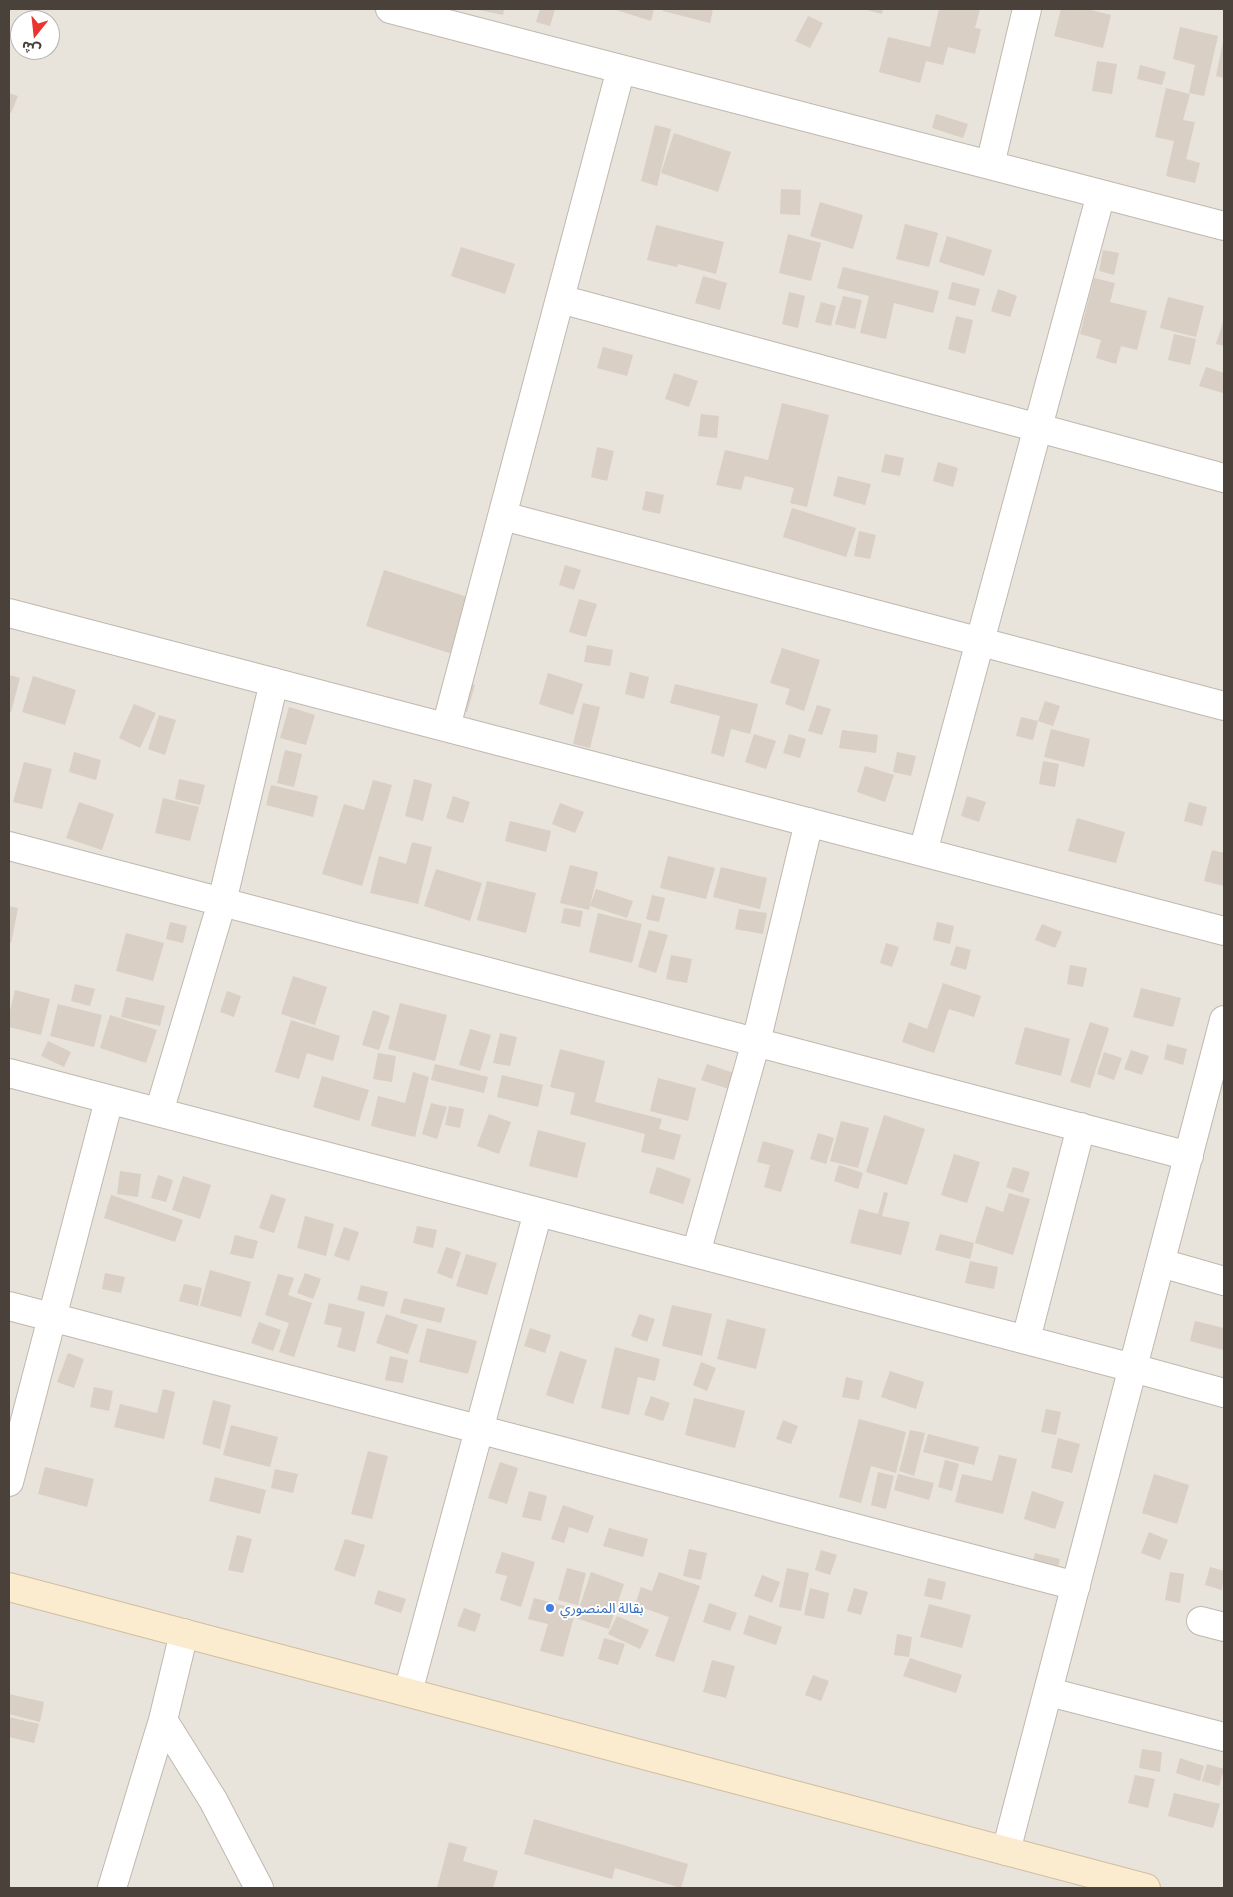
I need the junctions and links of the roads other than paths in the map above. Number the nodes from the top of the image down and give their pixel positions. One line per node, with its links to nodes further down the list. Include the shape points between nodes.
1 (390, 9): 3 (street)
2 (1027, 9): 5 (street)
3 (454, 17): 4 (street)
4 (621, 69): 5 (street); 8 (street)
5 (990, 165): 6 (street)
6 (1101, 194): 7 (street); 9 (street)
7 (1224, 226)
8 (560, 299): 9 (street); 11 (street)
9 (1038, 428): 10 (street); 13 (street)
10 (1224, 478)
11 (502, 516): 13 (street); 16 (street)
12 (9, 613): 14 (street)
13 (980, 642): 15 (street); 19 (street)
14 (274, 682): 16 (street); 20 (street)
15 (1224, 706)
16 (446, 727): 17 (street)
17 (809, 822): 19 (street); 23 (street)
18 (9, 846): 20 (street)
19 (923, 852): 21 (street)
20 (222, 902): 23 (street); 26 (street)
21 (1224, 931)
22 (1224, 1020): 28 (street)
23 (756, 1042): 27 (street); 30 (street)
24 (9, 1073): 25 (street)
25 (109, 1100): 26 (street); 34 (street)
26 (159, 1112): 29 (street)
27 (1081, 1127): 28 (street); 35 (street)
28 (1189, 1156): 31 (street)
29 (538, 1212): 30 (street); 38 (street)
30 (696, 1254): 35 (street)
31 (1161, 1263): 32 (street); 36 (street)
32 (1224, 1281)
33 (9, 1306): 34 (street)
34 (52, 1318): 38 (street); 39 (street)
35 (1026, 1340): 36 (street)
36 (1133, 1368): 37 (street); 40 (street)
37 (1224, 1393)
38 (479, 1429): 40 (street); 43 (street)
39 (9, 1482)
40 (1076, 1586): 44 (street)
41 (9, 1587): 42 (main road)
42 (184, 1633): 43 (main road); 45 (street)
43 (408, 1692): 47 (main road)
44 (1049, 1692): 46 (street); 47 (street)
45 (163, 1720): 48 (street, via 213,1800); 49 (street)
46 (1224, 1737)
47 (1006, 1851): 50 (main road)
48 (253, 1882)
49 (112, 1888)
50 (1146, 1888)

